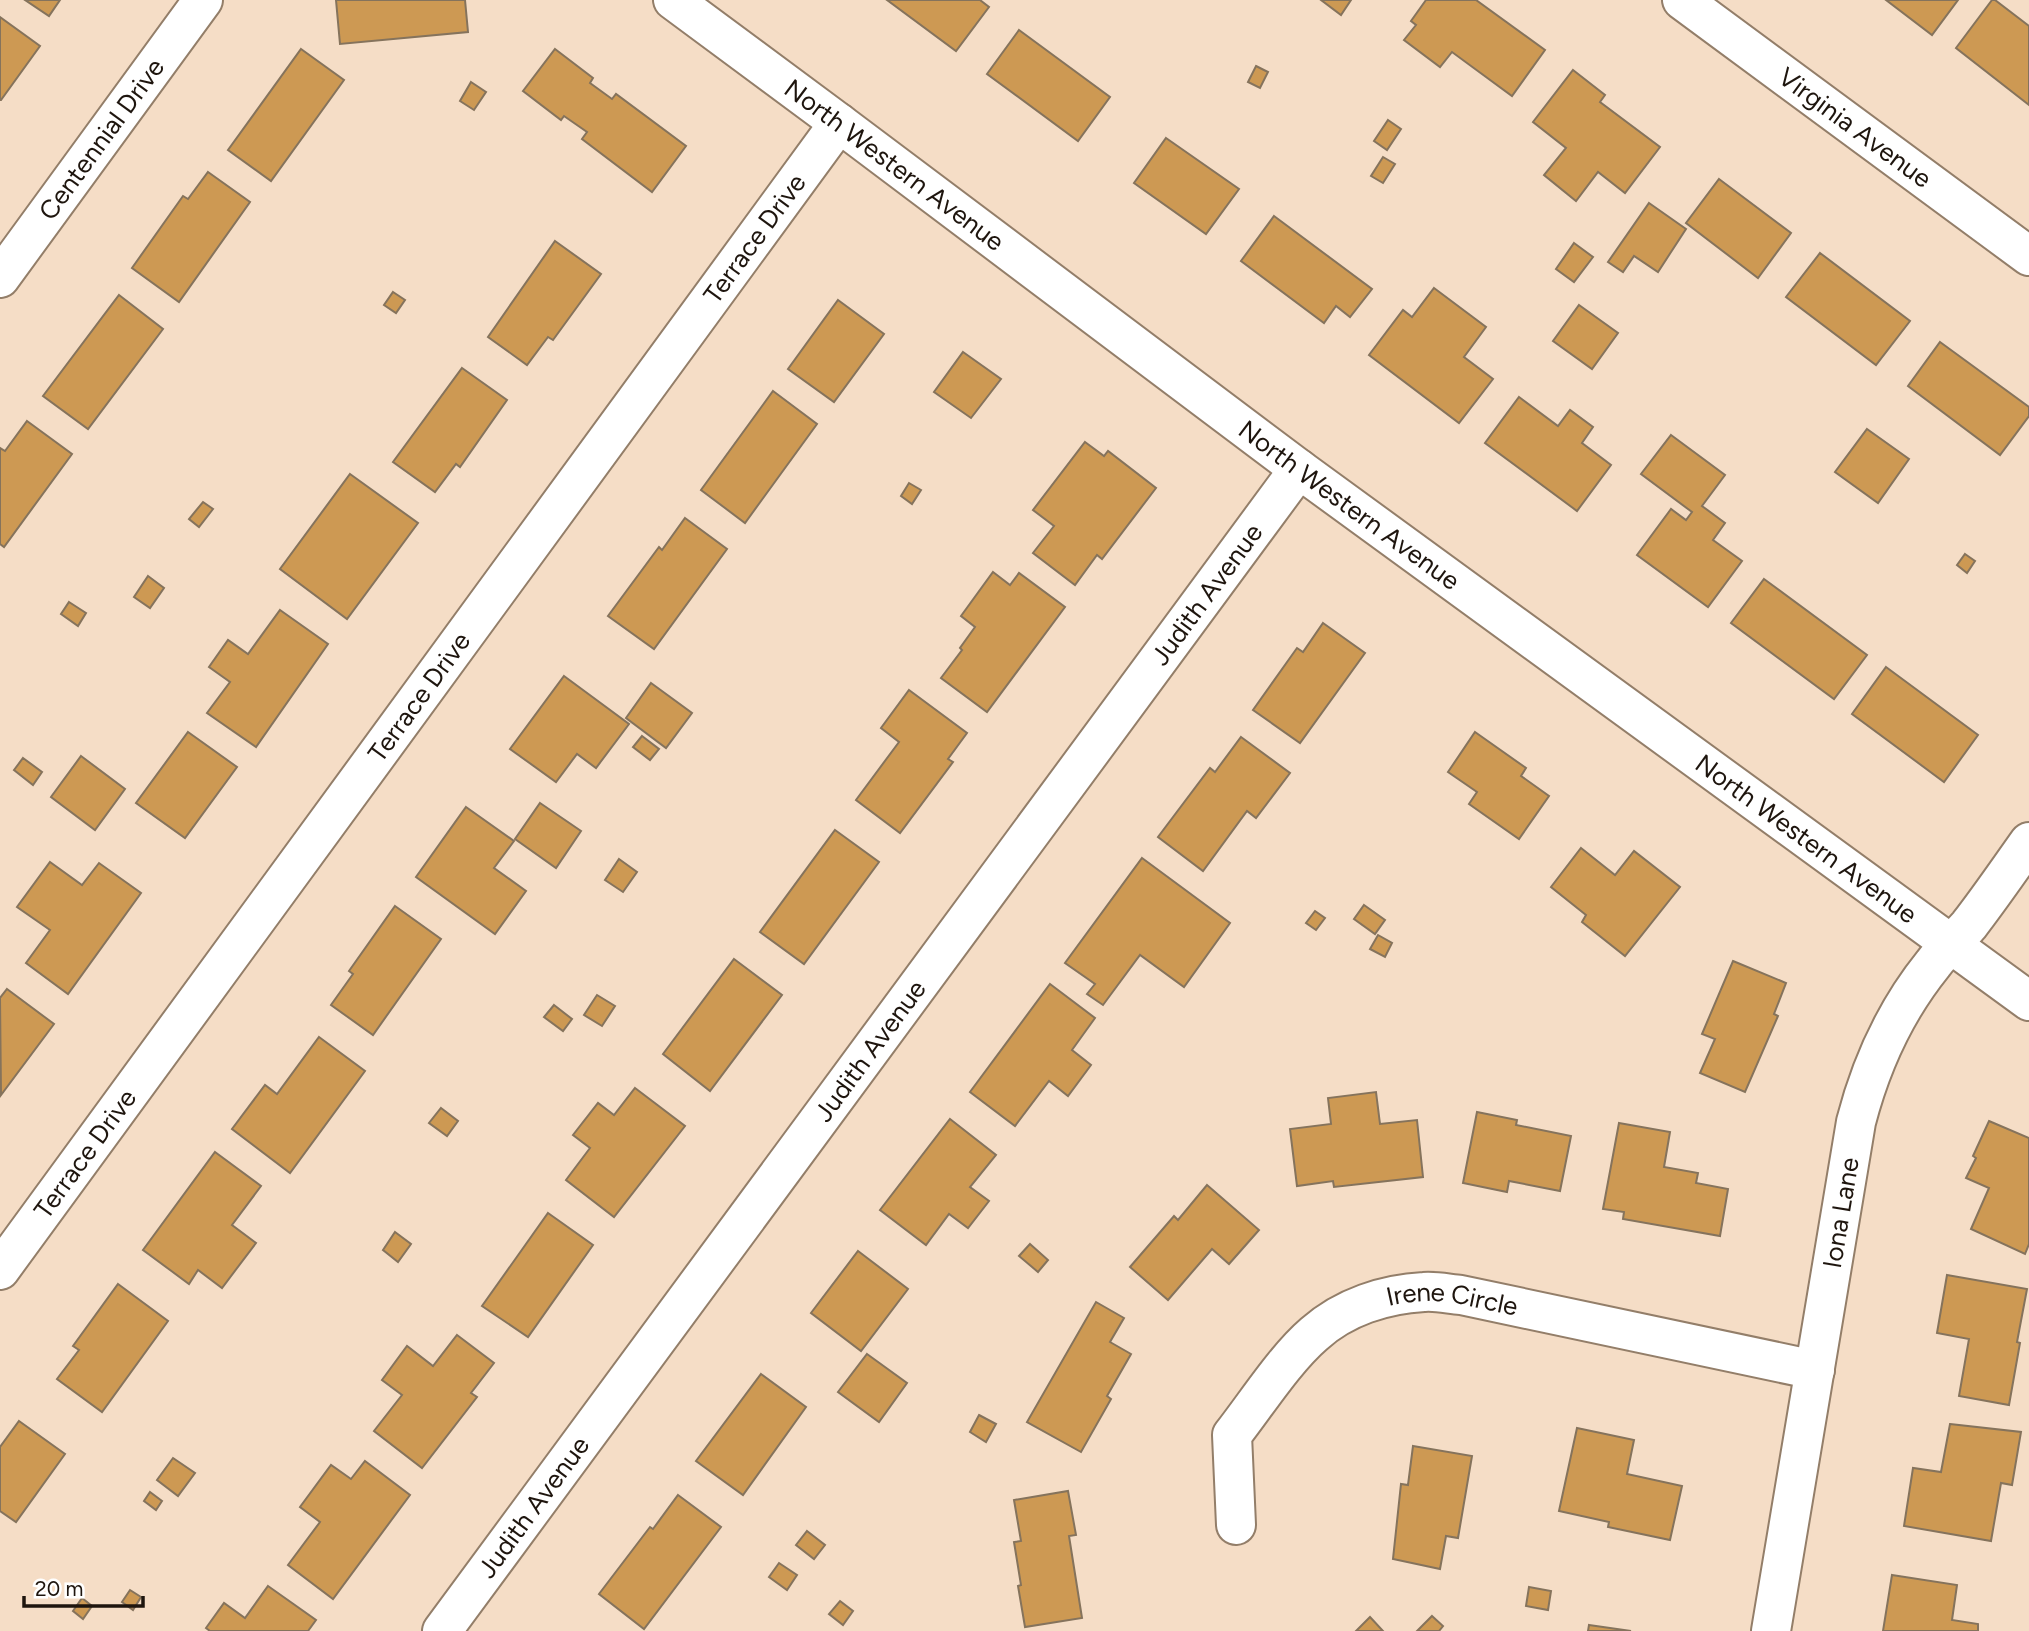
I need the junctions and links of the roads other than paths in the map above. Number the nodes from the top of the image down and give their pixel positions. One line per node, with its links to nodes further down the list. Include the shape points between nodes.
1 (203, 0): 6 (street, Centennial Drive)
2 (673, 0): 4 (street, North Western Avenue)
3 (1682, 0): 5 (street, Virginia Avenue)
4 (839, 123): 7 (street, North Western Avenue); 11 (street, Terrace Drive)
5 (2029, 256)
6 (0, 278)
7 (1299, 470): 9 (street, North Western Avenue); 14 (street, Judith Avenue)
8 (2029, 842): 9 (street, Iona Lane)
9 (1952, 944): 10 (street, North Western Avenue); 12 (street, Iona Lane, via 1897,1015 1863,1094)
10 (2029, 1001)
11 (0, 1270)
12 (1815, 1370): 13 (street, Irene Circle, via 1461,1295 1426,1292 1385,1297 1349,1310 1315,1333 1233,1435); 15 (street, Iona Lane)
13 (1236, 1525)
14 (442, 1631)
15 (1771, 1631)

